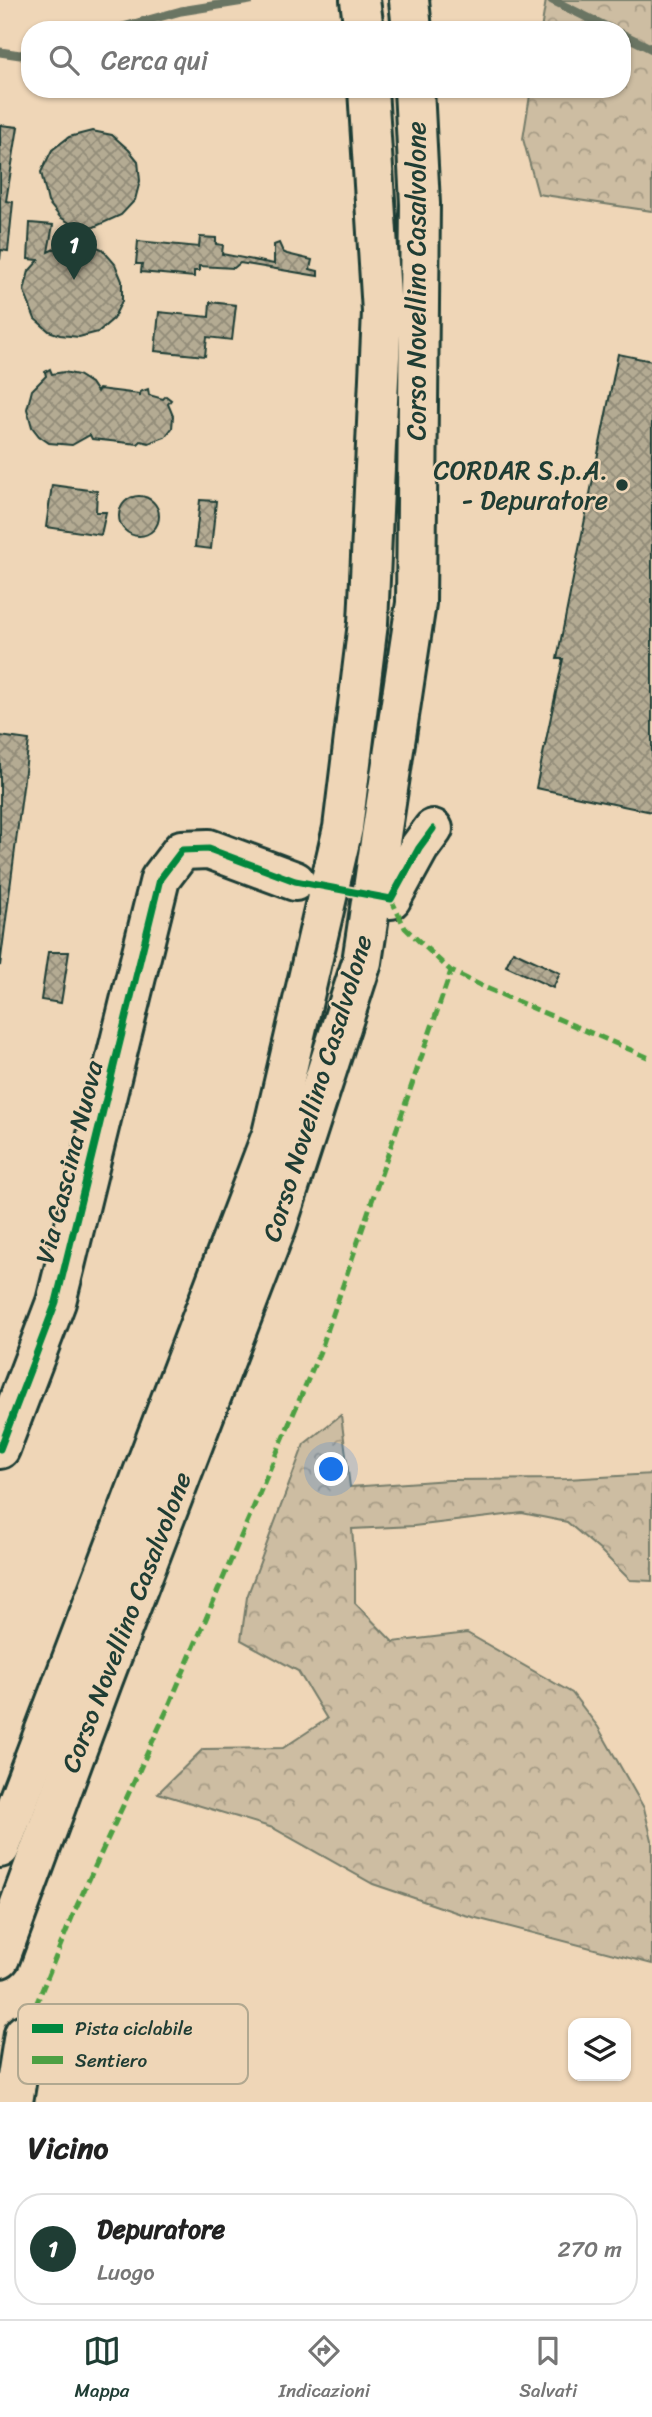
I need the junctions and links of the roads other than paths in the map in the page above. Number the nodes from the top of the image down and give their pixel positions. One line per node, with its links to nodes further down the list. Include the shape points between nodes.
1 (369, 98): 7 (main road, Corso Novellino Casalvolone, via 382,312 368,623 343,828 272,1134)
2 (414, 98): 8 (main road, Corso Novellino Casalvolone, via 420,204 416,603 362,962 277,1225)
3 (433, 829): 5 (main road)
4 (295, 881): 6 (main road, Via Cascina Nuova, via 209,849 182,850 160,879 56,1302)
5 (391, 899)
6 (0, 1449)
7 (0, 1848)
8 (0, 1958)
9 (18, 2071): 10 (main road)
10 (13, 2102)

